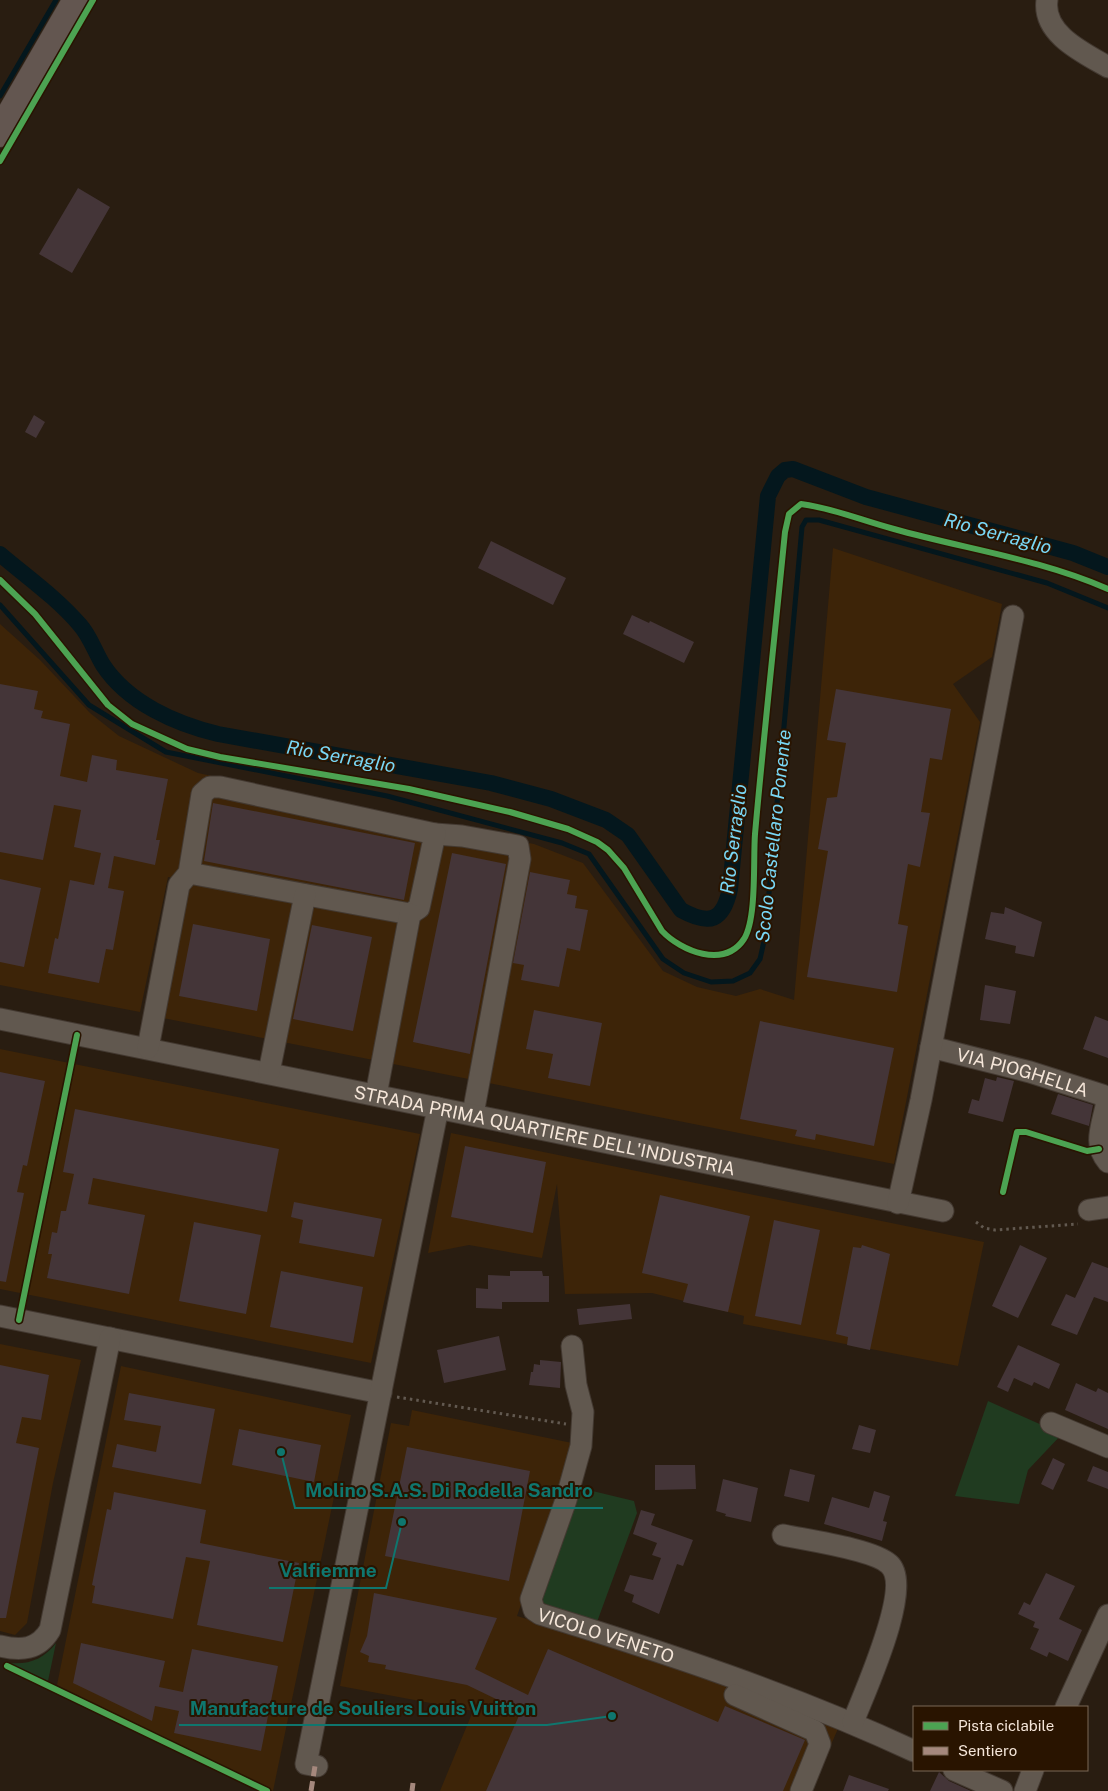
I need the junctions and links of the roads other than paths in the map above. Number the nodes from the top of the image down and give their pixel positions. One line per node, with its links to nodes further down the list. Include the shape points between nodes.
1 (77, 0): 4 (main road)
2 (1047, 0): 3 (street, via 1047,16 1060,34 1073,46)
3 (1108, 67)
4 (0, 133)
5 (1013, 616): 11 (street)
6 (435, 834): 7 (street, via 210,787 202,794); 9 (street, via 419,908); 16 (street, via 518,846 520,859)
7 (184, 878): 8 (street); 12 (street)
8 (305, 895): 9 (street); 13 (street)
9 (410, 914): 14 (street)
10 (0, 1019): 12 (street, STRADA PRIMA QUARTIERE DELL'INDUSTRIA)
11 (931, 1047): 17 (street, VIA PIOGHELLA, via 1030,1072 1102,1095 1106,1106 1099,1150); 18 (street)
12 (148, 1048): 13 (street, STRADA PRIMA QUARTIERE DELL'INDUSTRIA)
13 (269, 1072): 14 (street, STRADA PRIMA QUARTIERE DELL'INDUSTRIA)
14 (376, 1095): 15 (street, STRADA PRIMA QUARTIERE DELL'INDUSTRIA)
15 (438, 1108): 16 (street, STRADA PRIMA QUARTIERE DELL'INDUSTRIA); 23 (street)
16 (473, 1114): 18 (street, STRADA PRIMA QUARTIERE DELL'INDUSTRIA)
17 (1108, 1162)
18 (898, 1203): 19 (street, STRADA PRIMA QUARTIERE DELL'INDUSTRIA)
19 (943, 1211)
20 (0, 1316): 21 (street)
21 (110, 1338): 23 (street); 28 (street, via 53,1624 46,1637 35,1646 21,1649)
22 (572, 1346): 31 (street, VICOLO VENETO, via 584,1427 566,1500 531,1599 534,1610)
23 (381, 1393): 33 (street)
24 (1051, 1423): 25 (street)
25 (1108, 1448)
26 (782, 1535): 31 (street, via 865,1553 889,1564 894,1571 897,1581 895,1605)
27 (1108, 1615): 30 (street)
28 (0, 1646)
29 (734, 1695): 36 (street, via 815,1731 820,1738)
30 (1066, 1706)
31 (853, 1722): 32 (street, VICOLO VENETO)
32 (913, 1751)
33 (311, 1765)
34 (956, 1771): 37 (street)
35 (1033, 1771): 38 (street)
36 (800, 1791)
37 (1002, 1791)
38 (1025, 1791)

